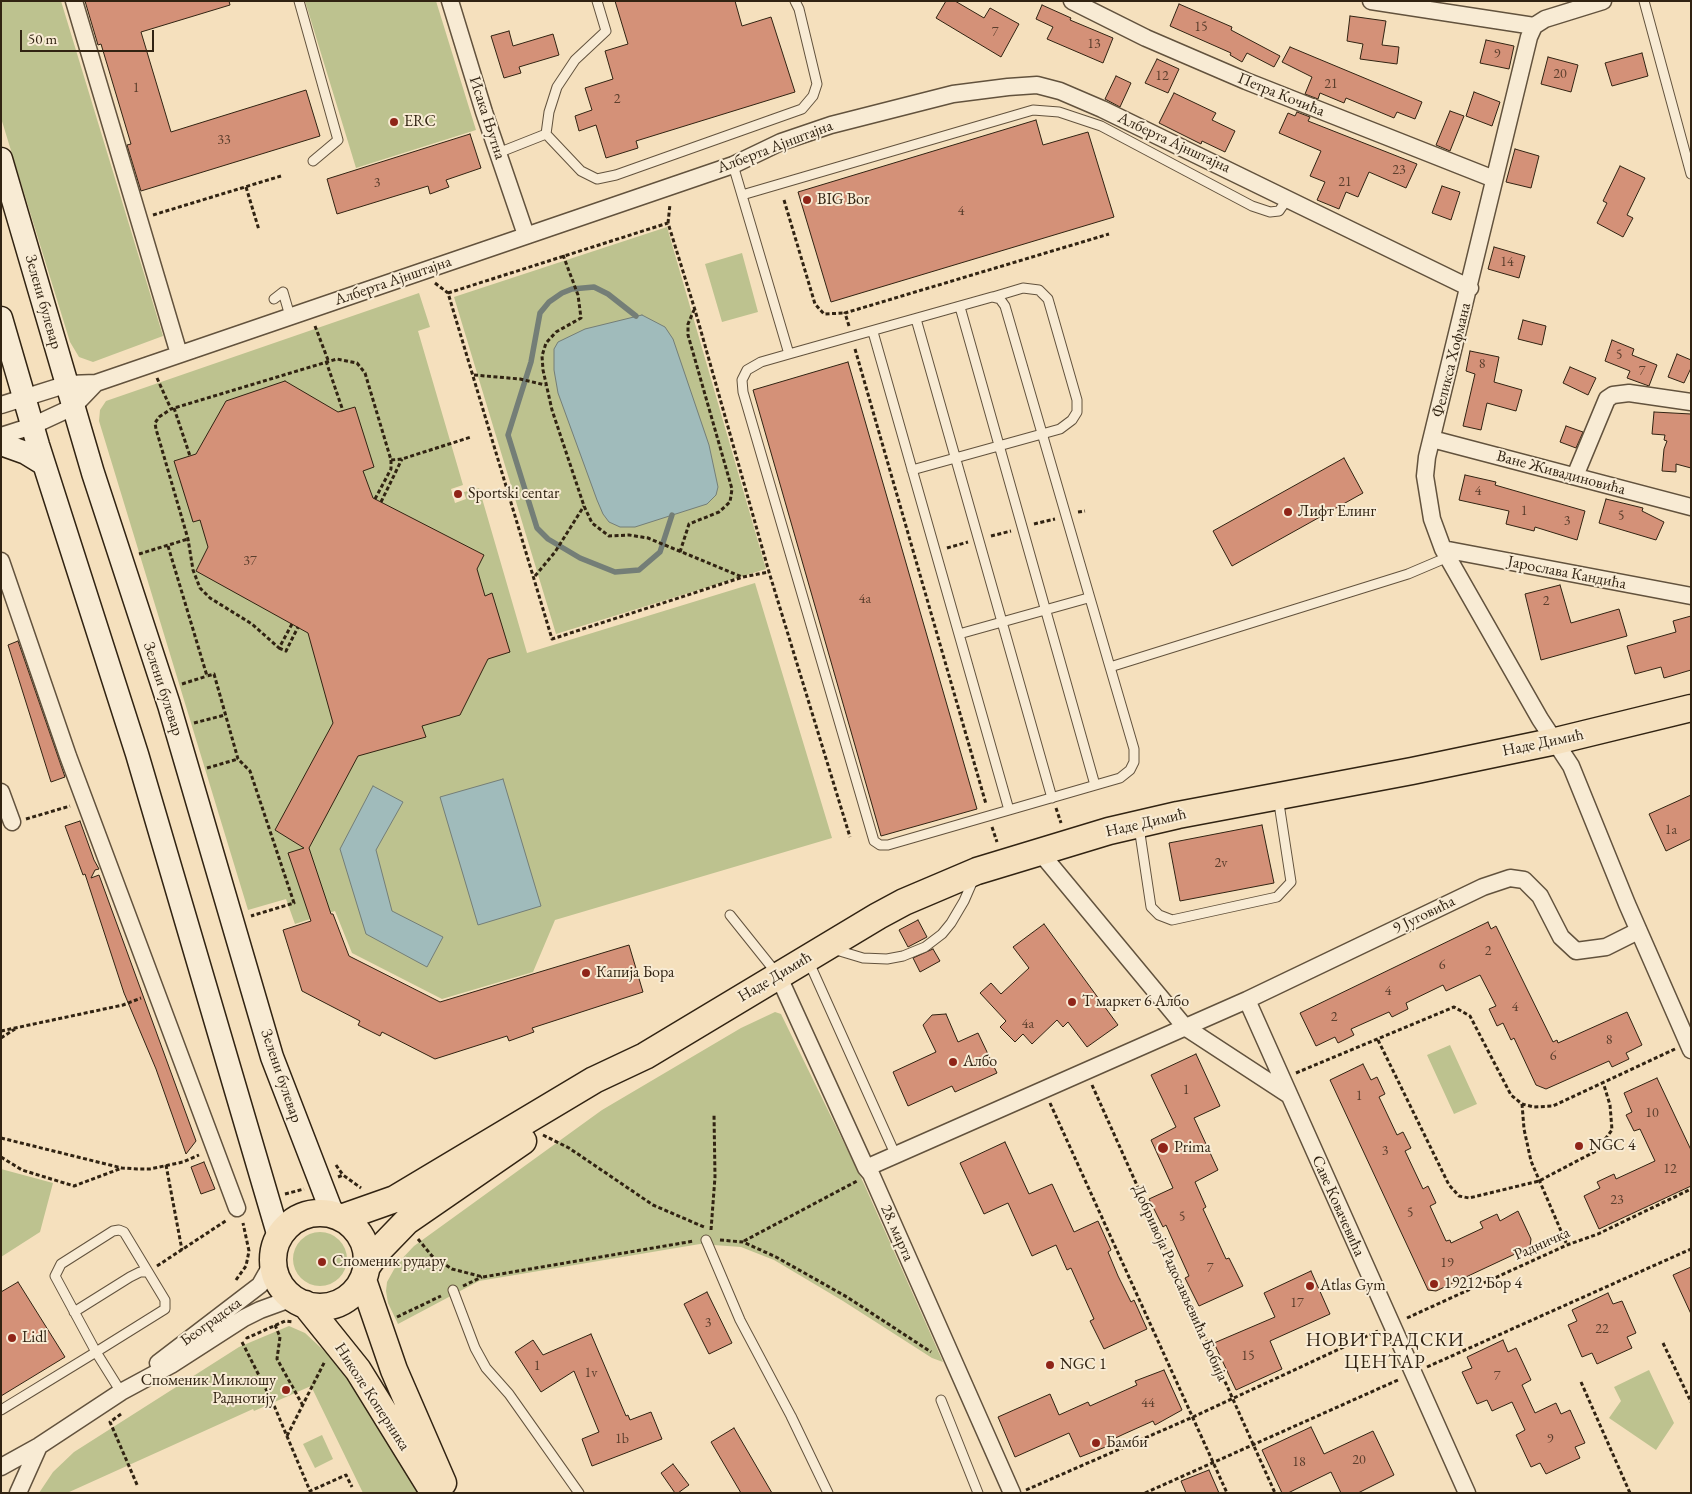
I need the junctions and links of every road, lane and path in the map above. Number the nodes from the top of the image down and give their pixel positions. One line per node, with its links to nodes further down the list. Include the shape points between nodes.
1 (74, 1): 23 (street)
2 (299, 1): 14 (lane, via 338,140)
3 (450, 1): 12 (street, Исака Њутна)
4 (597, 1): 11 (lane, via 606,31 575,60 557,87)
5 (794, 1): 11 (lane, via 799,9 816,84 813,96 802,109 597,179 580,171)
6 (1072, 1): 18 (street, Петра Кочића, via 1146,38 1246,81)
7 (1371, 1): 10 (street)
8 (1603, 1): 10 (street, via 1545,19)
9 (1644, 1): 16 (lane)
10 (1534, 26): 18 (street, Феликса Хофмана)
11 (546, 134): 12 (lane)
12 (498, 153): 26 (street, Исака Њутна)
13 (1, 159): 46 (street, Зелени булевар)
14 (314, 161)
15 (733, 164): 20 (lane); 21 (street, Алберта Ајнштајна, via 781,142 831,125 953,94 1037,86 1060,91 1102,109); 26 (street, Алберта Ајнштајна)
16 (1691, 174)
17 (281, 176): 19 (path)
18 (1494, 179): 28 (street, Феликса Хофмана)
19 (246, 187): 23 (path); 24 (path)
20 (742, 195): 21 (lane, via 1033,110 1059,112 1101,126 1252,206 1270,212 1279,211); 41 (lane)
21 (1288, 198): 28 (street, Алберта Ајнштајна)
22 (784, 200): 33 (path, via 815,304 824,314)
23 (138, 219): 40 (street)
24 (259, 230)
25 (1109, 234): 33 (path)
26 (526, 235): 34 (street, Алберта Ајнштајна)
27 (563, 256): 32 (path, via 668,223); 43 (path, via 448,293); 47 (path, via 574,281 581,318 556,332 546,343 542,356)
28 (1470, 288): 59 (street, Феликса Хофмана)
29 (992, 297): 31 (lane); 56 (lane, via 1005,306); 56 (lane, via 1023,288 1039,290 1048,299 1077,400 1077,412 1060,429)
30 (274, 300): 34 (lane, via 283,292)
31 (960, 307): 36 (lane); 61 (lane)
32 (695, 310): 79 (path, via 688,324 688,335 732,489 730,502 719,512 689,524); 85 (path)
33 (845, 313): 38 (path)
34 (290, 316): 40 (street, Алберта Ајнштајна); 42 (path, via 312,321)
35 (1, 318): 39 (street)
36 (916, 319): 37 (lane); 63 (lane)
37 (873, 332): 38 (lane); 67 (lane)
38 (852, 338): 41 (lane); 83 (path)
39 (8, 340): 44 (street); 49 (street)
40 (179, 354): 45 (street, Алберта Ајнштајна)
41 (789, 354): 111 (lane, via 747,370 742,380 743,392 874,841 888,845)
42 (327, 361): 53 (path); 54 (path); 65 (path, via 351,361 362,368)
43 (474, 375): 47 (path); 86 (path)
44 (1, 376)
45 (96, 383): 46 (street); 52 (street)
46 (68, 384): 49 (street); 52 (street, Зелени булевар)
47 (545, 385): 71 (path)
48 (163, 391): 53 (path)
49 (24, 398): 51 (street); 55 (street)
50 (1691, 402): 68 (street, via 1629,393 1613,395 1607,399)
51 (1, 405)
52 (73, 407): 55 (street); 151 (street, Зелени булевар, via 169,705 272,1057)
53 (172, 409): 62 (path); 76 (path, via 155,422)
54 (343, 411)
55 (32, 426): 57 (street); 66 (street)
56 (1041, 435): 61 (lane); 74 (lane)
57 (1, 436)
58 (471, 437): 64 (path)
59 (1432, 439): 68 (street, Ване Живадиновића); 81 (street, Феликса Хофмана, via 1425,476 1427,498)
60 (1, 444): 66 (street)
61 (998, 446): 63 (lane); 75 (lane)
62 (190, 456)
63 (956, 458): 67 (lane); 77 (lane)
64 (402, 459): 65 (path); 70 (path)
65 (392, 460): 69 (path, via 391,469)
66 (44, 464): 154 (street, via 138,754)
67 (912, 470): 80 (lane)
68 (1575, 476): 72 (street, Ване Живадиновића)
69 (375, 499)
70 (380, 502)
71 (584, 506): 79 (path, via 592,523 609,536 629,535 658,542); 86 (path, via 555,552)
72 (1691, 507)
73 (1085, 510): 74 (path)
74 (1065, 516): 75 (path); 89 (lane)
75 (1022, 528): 77 (path); 90 (lane)
76 (188, 539): 78 (path); 95 (path, via 191,562 200,588 210,598 252,624)
77 (979, 539): 80 (path); 91 (lane)
78 (168, 546): 82 (path); 97 (path)
79 (680, 552): 87 (path)
80 (936, 552): 83 (path); 94 (lane)
81 (1445, 554): 88 (street, Јарослава Кандића); 96 (lane, via 1400,577); 102 (street, Феликса Хофмана, via 1540,720)
82 (136, 555)
83 (915, 557): 111 (path)
84 (1, 561): 109 (street)
85 (769, 572): 87 (path); 114 (path)
86 (534, 577): 87 (path, via 552,639)
87 (743, 577)
88 (1691, 596)
89 (1088, 598): 90 (lane); 96 (lane)
90 (1045, 610): 91 (lane); 105 (lane)
91 (1002, 622): 94 (lane); 108 (lane)
92 (292, 624): 95 (path)
93 (298, 627): 95 (path, via 286,651)
94 (959, 634): 110 (lane)
95 (279, 648)
96 (1110, 667): 105 (lane, via 1134,749 1134,762 1120,778)
97 (207, 676): 98 (path); 100 (path, via 214,674)
98 (176, 686)
99 (1691, 708): 102 (main road, Наде Димић)
100 (225, 715): 101 (path); 103 (path)
101 (189, 725)
102 (1556, 741): 107 (main road, Наде Димић); 121 (street, Феликса Хофмана, via 1571,766)
103 (238, 759): 104 (path); 120 (path, via 250,771 294,903)
104 (202, 769)
105 (1095, 785): 108 (lane)
106 (1, 792): 112 (street)
107 (1278, 796): 113 (main road, Наде Димић); 113 (lane, via 1291,882 1277,897 1172,920 1159,915 1151,907)
108 (1052, 798): 110 (lane); 115 (path)
109 (84, 801): 112 (path); 124 (street)
110 (1010, 810): 111 (lane)
111 (989, 816): 117 (path)
112 (12, 822)
113 (1138, 824): 115 (main road, Наде Димић)
114 (850, 838)
115 (1066, 843): 116 (main road, Наде Димић)
116 (1039, 851): 117 (main road, Наде Димић); 126 (street)
117 (1003, 862): 118 (main road, Наде Димић)
118 (977, 871): 122 (main road, Наде Димић, via 904,902); 122 (lane, via 951,923 925,947 895,958 877,959)
119 (730, 915): 123 (lane)
120 (247, 918)
121 (1638, 930): 125 (street, 9 Југовића, via 1606,947 1576,951 1561,937 1540,896 1524,880 1510,878 1483,887); 131 (street, Феликса Хофмана)
122 (816, 952): 123 (main road, Наде Димић); 143 (lane)
123 (778, 975): 132 (main road, Наде Димић); 147 (street, 28. марта)
124 (156, 993): 127 (path, via 123,1004); 142 (street)
125 (1247, 1000): 126 (street, 9 Југовића); 134 (street, Саве Ковачевића)
126 (1186, 1026): 133 (street); 137 (street)
127 (18, 1027): 128 (path); 129 (path)
128 (1, 1031)
129 (1, 1038)
130 (1378, 1040): 134 (path); 138 (path, via 1454,1007 1470,1016 1511,1095); 148 (path, via 1449,1185 1459,1196 1484,1196)
131 (1689, 1047): 135 (path)
132 (645, 1056): 140 (main road, via 598,1093); 151 (main road, via 594,1080 395,1199)
133 (1086, 1072): 136 (street); 177 (path, Добривоја Радосављевића Бобија)
134 (1281, 1079): 137 (street, Саве Ковачевића)
135 (1603, 1082): 138 (path, via 1553,1106); 148 (path, via 1610,1105 1612,1130 1596,1151)
136 (1044, 1091): 143 (street); 183 (path)
137 (1289, 1095): 165 (street, Саве Ковачевића)
138 (1522, 1104): 148 (path, via 1531,1161)
139 (714, 1114): 153 (path, via 715,1177)
140 (537, 1132): 152 (main road); 153 (path, via 569,1148 653,1205 704,1228)
141 (1, 1138): 146 (path)
142 (216, 1148): 145 (path, via 183,1162); 150 (street)
143 (896, 1156): 147 (street)
144 (1, 1157): 146 (path, via 22,1170 74,1186)
145 (166, 1165): 146 (path, via 150,1169); 158 (path)
146 (122, 1168)
147 (868, 1171): 156 (path); 172 (street, 28. марта)
148 (1539, 1181): 157 (path)
149 (1691, 1189): 157 (path, Радничка, via 1598,1234)
150 (237, 1208)
151 (337, 1217): 154 (main road, via 318,1214 302,1217); 161 (main road, via 352,1226 363,1242 367,1254)
152 (407, 1221): 153 (path, via 432,1256 452,1268 483,1276); 161 (main road, via 387,1240)
153 (708, 1236): 155 (path); 155 (path); 193 (lane, via 740,1320)
154 (279, 1237): 159 (main road)
155 (720, 1240): 156 (path)
156 (744, 1242): 172 (path, via 847,1297 938,1356 945,1359)
157 (1567, 1245): 165 (path, Радничка)
158 (182, 1250)
159 (273, 1262): 163 (main road, via 279,1282); 174 (street, Београдска, via 260,1286 164,1357)
160 (148, 1272): 164 (lane, via 130,1277); 164 (lane, via 124,1232 114,1231 56,1269 55,1276); 171 (lane, via 165,1300 165,1309)
161 (364, 1274): 163 (main road, via 354,1292 342,1302 327,1306); 191 (main road, Николе Коперника, via 394,1370)
162 (453, 1290): 192 (lane, via 486,1368 509,1394)
163 (299, 1301): 174 (street, Београдска, via 260,1310); 190 (main road, Николе Коперника, via 358,1370)
164 (74, 1312): 171 (lane)
165 (1392, 1324): 177 (path, Радничка); 199 (street, Саве Ковачевића)
166 (275, 1325): 180 (path, via 280,1337 278,1360)
167 (247, 1338): 168 (path)
168 (242, 1342): 170 (path); 184 (path)
169 (1663, 1343): 179 (path)
170 (234, 1346)
171 (96, 1352): 176 (lane); 181 (lane)
172 (952, 1356): 195 (street, 28. марта)
173 (329, 1358): 180 (path)
174 (144, 1379): 176 (street, Београдска)
175 (1581, 1382): 200 (path)
176 (121, 1392): 185 (street, Београдска)
177 (1231, 1399): 183 (path, Радничка); 198 (path, Добривоја Радосављевића Бобија)
178 (941, 1400): 194 (lane)
179 (1691, 1402)
180 (302, 1405): 184 (path)
181 (1, 1410)
182 (123, 1413): 187 (path, via 110,1422)
183 (1193, 1416): 196 (path, Радничка); 197 (path)
184 (287, 1436): 188 (path, via 310,1491 346,1474)
185 (39, 1446): 186 (street, Београдска); 189 (street)
186 (1, 1467)
187 (138, 1487)
188 (352, 1487)
189 (18, 1493)
190 (434, 1493)
191 (446, 1493)
192 (579, 1493)
193 (828, 1493)
194 (978, 1493)
195 (1012, 1493)
196 (1020, 1493)
197 (1227, 1493)
198 (1274, 1493)
199 (1467, 1493)
200 (1630, 1493)

